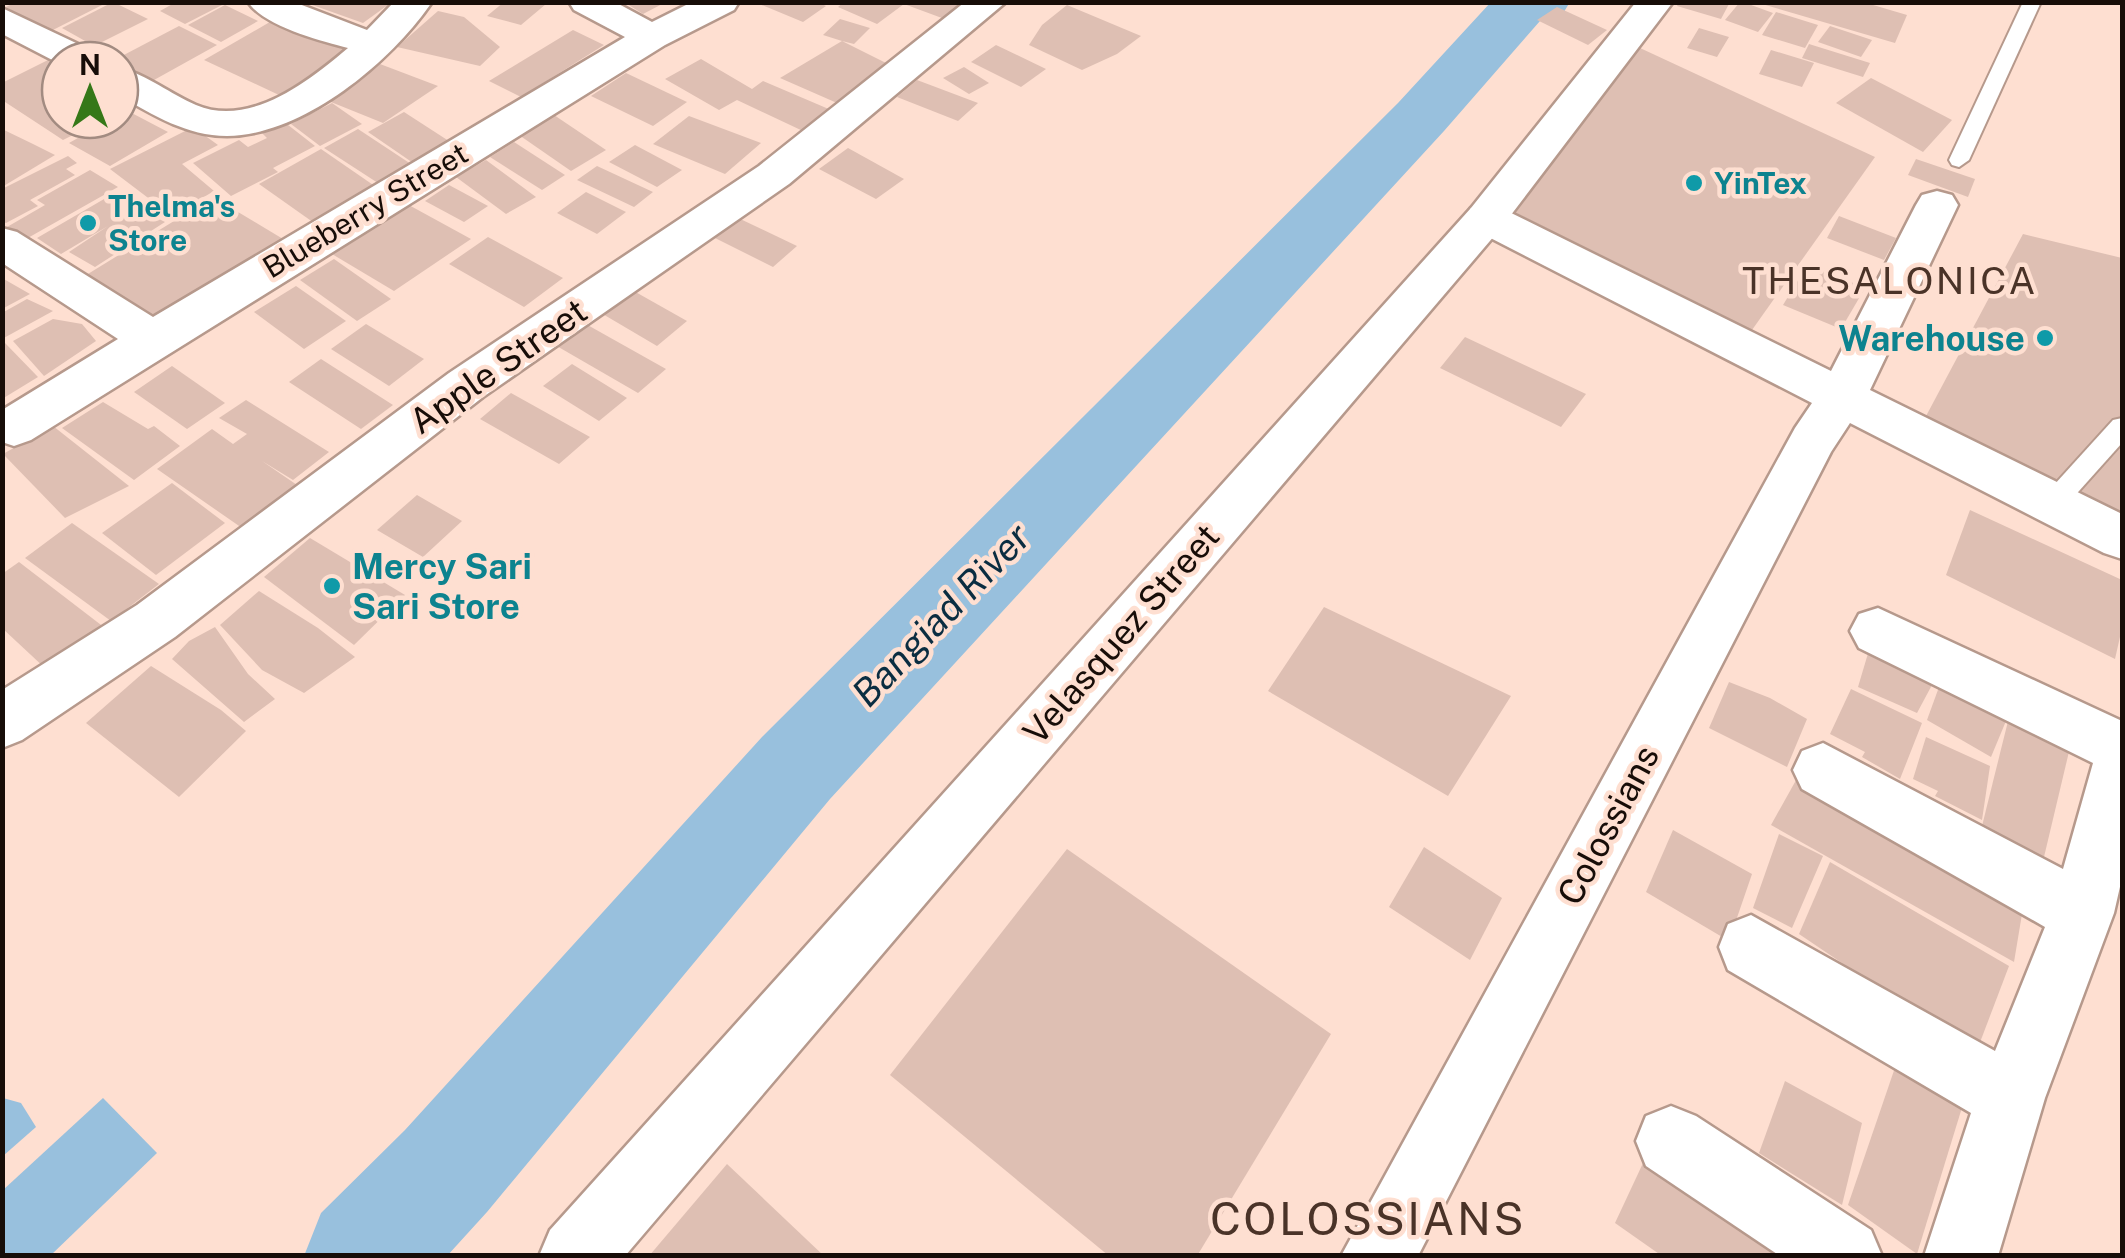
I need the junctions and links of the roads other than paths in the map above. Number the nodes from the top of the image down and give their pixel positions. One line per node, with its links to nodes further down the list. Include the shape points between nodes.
1 (266, 2): 11 (street, via 310,26)
2 (414, 2): 11 (street)
3 (587, 2): 9 (street)
4 (721, 2): 9 (street, Blueberry Street)
5 (988, 2): 24 (street, Apple Street, via 774,174 466,385 156,621)
6 (1654, 2): 15 (street, Velasquez Street)
7 (2032, 2): 13 (lane)
8 (2, 19): 10 (street)
9 (652, 37): 17 (street, Blueberry Street)
10 (43, 40)
11 (379, 43): 12 (street, via 298,102 231,123 196,119)
12 (140, 90)
13 (1959, 160)
14 (1937, 205): 18 (street)
15 (1486, 218): 18 (street); 32 (street, Velasquez Street)
16 (2, 242): 17 (street)
17 (153, 338): 19 (street, Blueberry Street)
18 (1842, 397): 21 (street); 33 (street, Colossians, via 1812,441)
19 (14, 427)
20 (2122, 427): 21 (lane)
21 (2053, 504): 22 (street)
22 (2122, 538)
23 (1878, 631): 25 (street)
24 (2, 722)
25 (2122, 749)
26 (2122, 764): 28 (street)
27 (1823, 770): 28 (street)
28 (2082, 913): 30 (street)
29 (1751, 948): 30 (street)
30 (2011, 1098): 35 (street)
31 (1670, 1140): 34 (street)
32 (576, 1256)
33 (1378, 1256)
34 (1845, 1256)
35 (1961, 1256)

